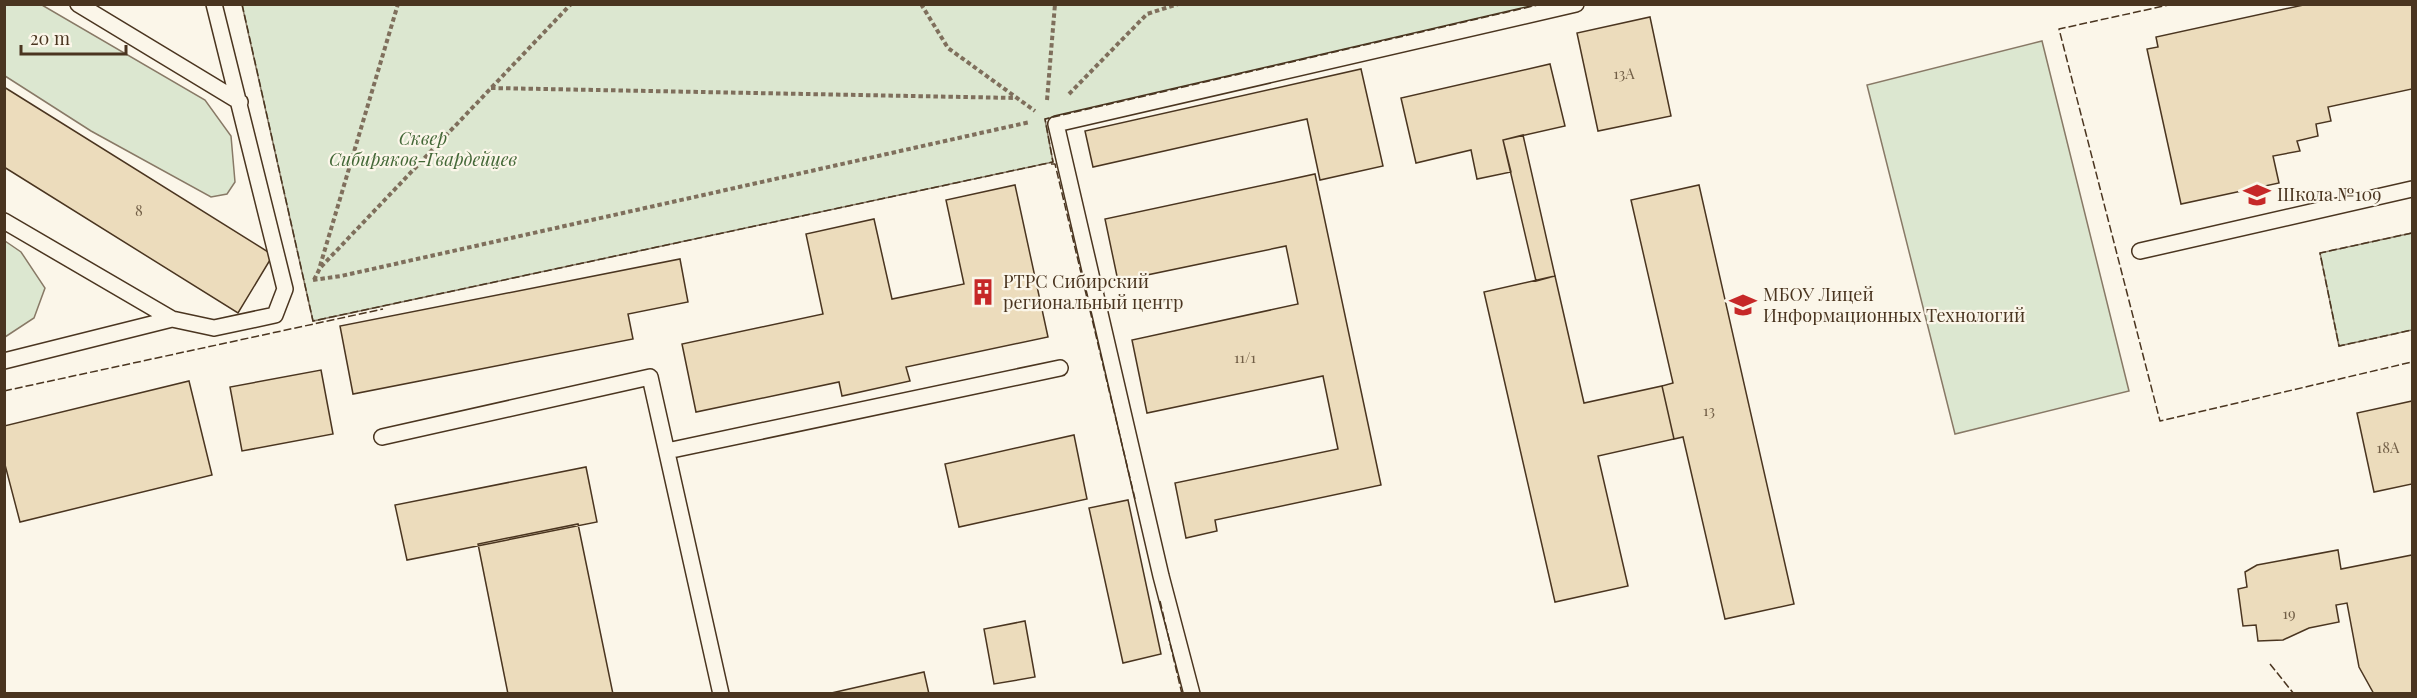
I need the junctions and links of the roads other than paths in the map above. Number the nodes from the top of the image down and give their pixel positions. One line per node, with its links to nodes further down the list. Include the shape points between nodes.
1 (78, 4): 4 (lane)
2 (214, 4): 4 (lane)
3 (1576, 4): 14 (lane, via 1056,124)
4 (240, 102): 8 (lane, via 285,289 275,315 214,328)
5 (2412, 189): 7 (lane)
6 (4, 221): 8 (lane)
7 (2140, 251)
8 (172, 319): 9 (lane)
9 (4, 361)
10 (1060, 368): 12 (lane)
11 (382, 437): 12 (lane, via 650,377)
12 (667, 452): 13 (lane)
13 (721, 693)
14 (1192, 693)

